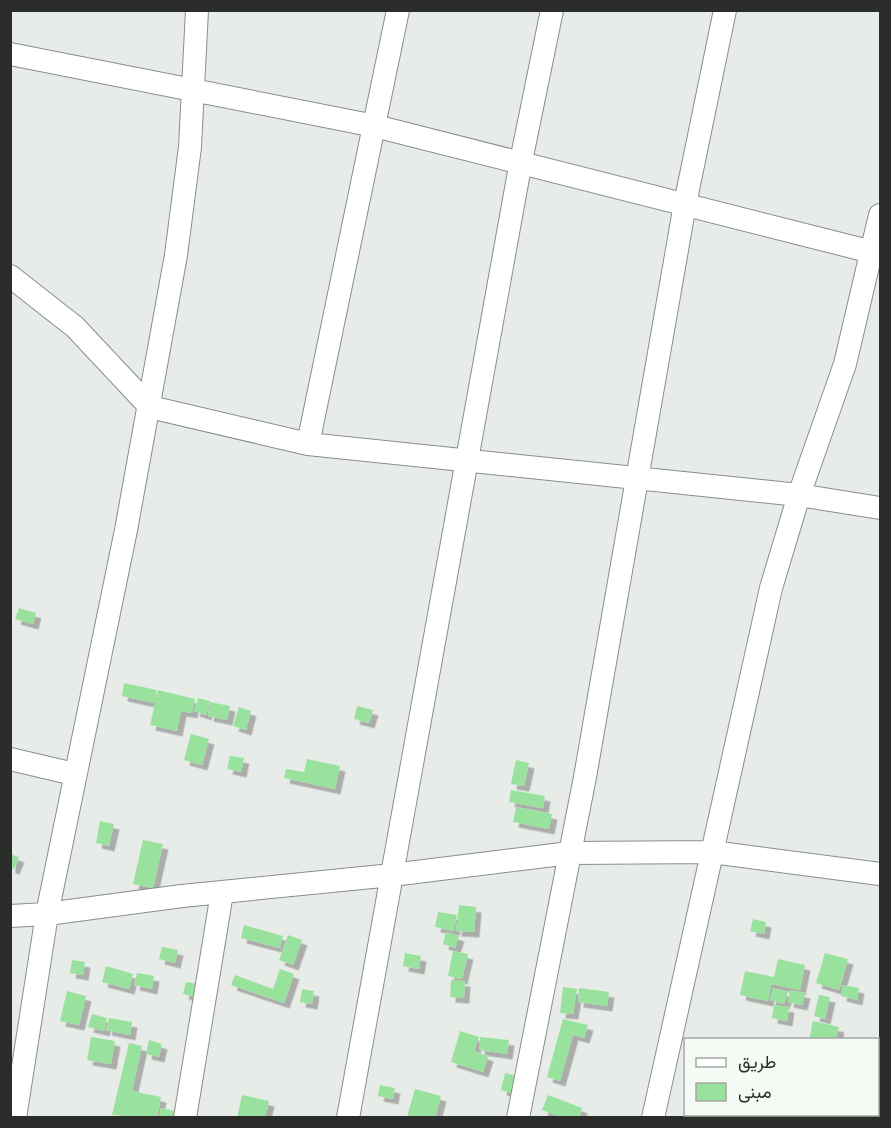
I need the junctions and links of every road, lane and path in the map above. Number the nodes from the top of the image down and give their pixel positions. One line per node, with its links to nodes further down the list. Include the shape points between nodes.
1 (196, 10): 6 (street)
2 (398, 10): 7 (street)
3 (552, 10): 8 (street)
4 (725, 10): 9 (street)
5 (10, 54): 6 (street)
6 (193, 88): 7 (street); 13 (street, via 176,255)
7 (375, 126): 8 (street); 14 (street)
8 (521, 161): 9 (street); 15 (street)
9 (685, 204): 11 (street); 16 (street)
10 (880, 215): 11 (street)
11 (872, 252): 17 (street, via 845,364)
12 (10, 276): 13 (street, via 75,327)
13 (150, 407): 14 (street); 20 (street)
14 (308, 444): 15 (street)
15 (467, 460): 16 (street); 24 (street)
16 (636, 478): 17 (street); 22 (street)
17 (799, 495): 18 (street); 21 (street, via 771,588)
18 (880, 508)
19 (10, 759): 20 (street)
20 (74, 774): 26 (street)
21 (712, 852): 22 (street); 23 (street); 32 (street)
22 (570, 853): 24 (street); 31 (street)
23 (880, 874)
24 (392, 875): 25 (street); 30 (street)
25 (222, 893): 26 (street); 29 (street)
26 (47, 914): 27 (street); 28 (street)
27 (10, 916)
28 (15, 1118)
29 (184, 1118)
30 (348, 1118)
31 (518, 1118)
32 (653, 1118)

